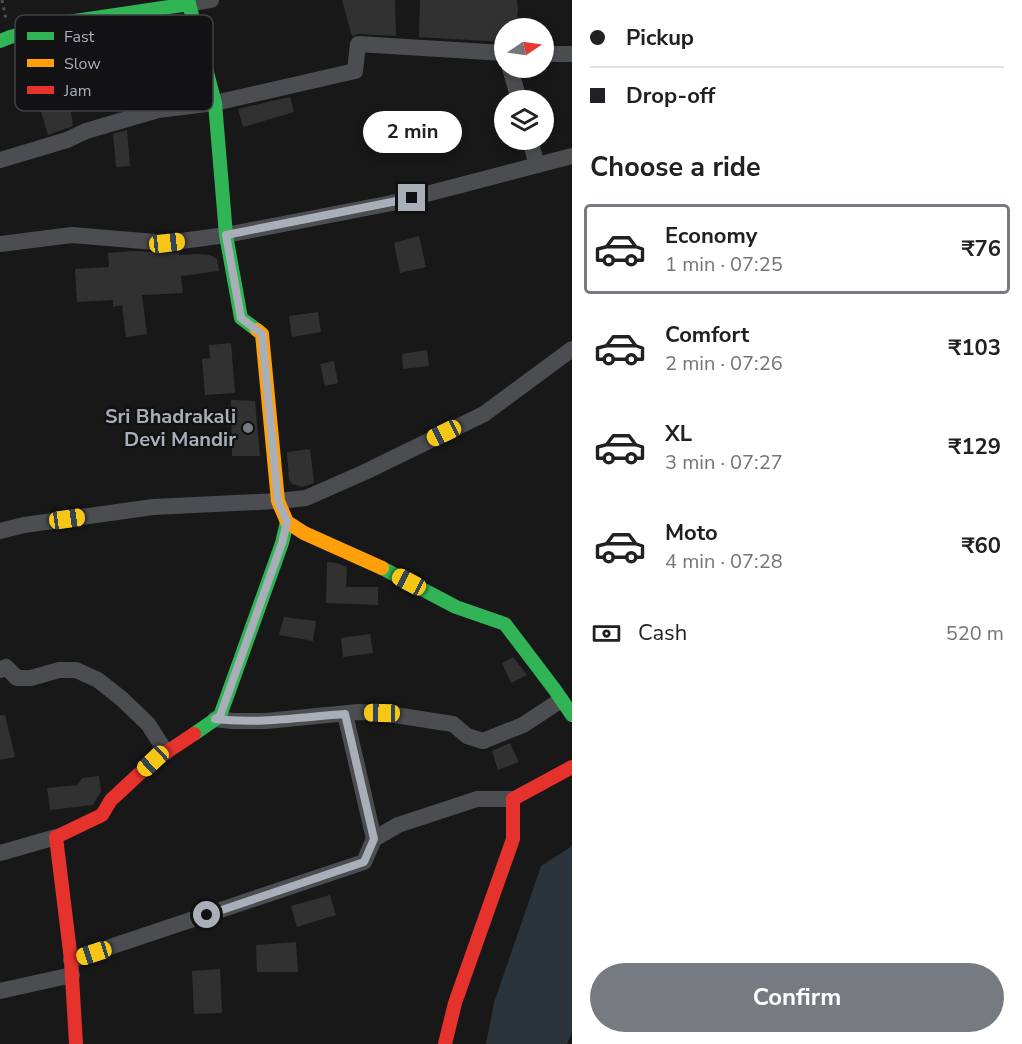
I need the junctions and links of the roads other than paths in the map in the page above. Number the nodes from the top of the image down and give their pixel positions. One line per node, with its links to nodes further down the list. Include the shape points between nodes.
1 (211, 0): 2 (street)
2 (188, 2): 3 (street)
3 (110, 15)
4 (15, 36): 5 (street)
5 (0, 41)
6 (494, 52): 10 (street, via 358,44 355,71)
7 (554, 54): 8 (street)
8 (572, 54)
9 (213, 96): 10 (street)
10 (215, 103): 16 (street)
11 (155, 111): 14 (street)
12 (533, 150): 15 (street)
13 (572, 156): 15 (street)
14 (0, 160)
15 (537, 165): 16 (street, via 392,203)
16 (226, 235): 17 (street, via 167,243 72,235); 19 (street, via 241,318 262,334)
17 (0, 244)
18 (572, 349): 19 (street, via 484,414 306,498)
19 (278, 501): 20 (street); 21 (street, via 153,507)
20 (287, 522): 23 (street, via 456,607 505,624); 26 (street, via 220,716)
21 (0, 531)
22 (0, 670): 27 (street, via 6,667 17,678 31,678 76,670 98,680 148,724)
23 (563, 695): 24 (street, via 523,725 483,741 466,736 453,724 382,713); 25 (street)
24 (345, 714): 26 (street, via 266,721); 31 (street)
25 (572, 715)
26 (215, 719): 27 (street)
27 (166, 752): 30 (street, via 111,801 102,815)
28 (572, 767): 29 (street)
29 (513, 799): 31 (street, via 477,799 398,825); 36 (street, via 513,839 455,1004)
30 (56, 837): 32 (street); 33 (street)
31 (374, 839): 33 (street, via 364,862)
32 (0, 853)
33 (72, 968): 34 (street); 35 (street)
34 (0, 991)
35 (76, 1044)
36 (445, 1044)

